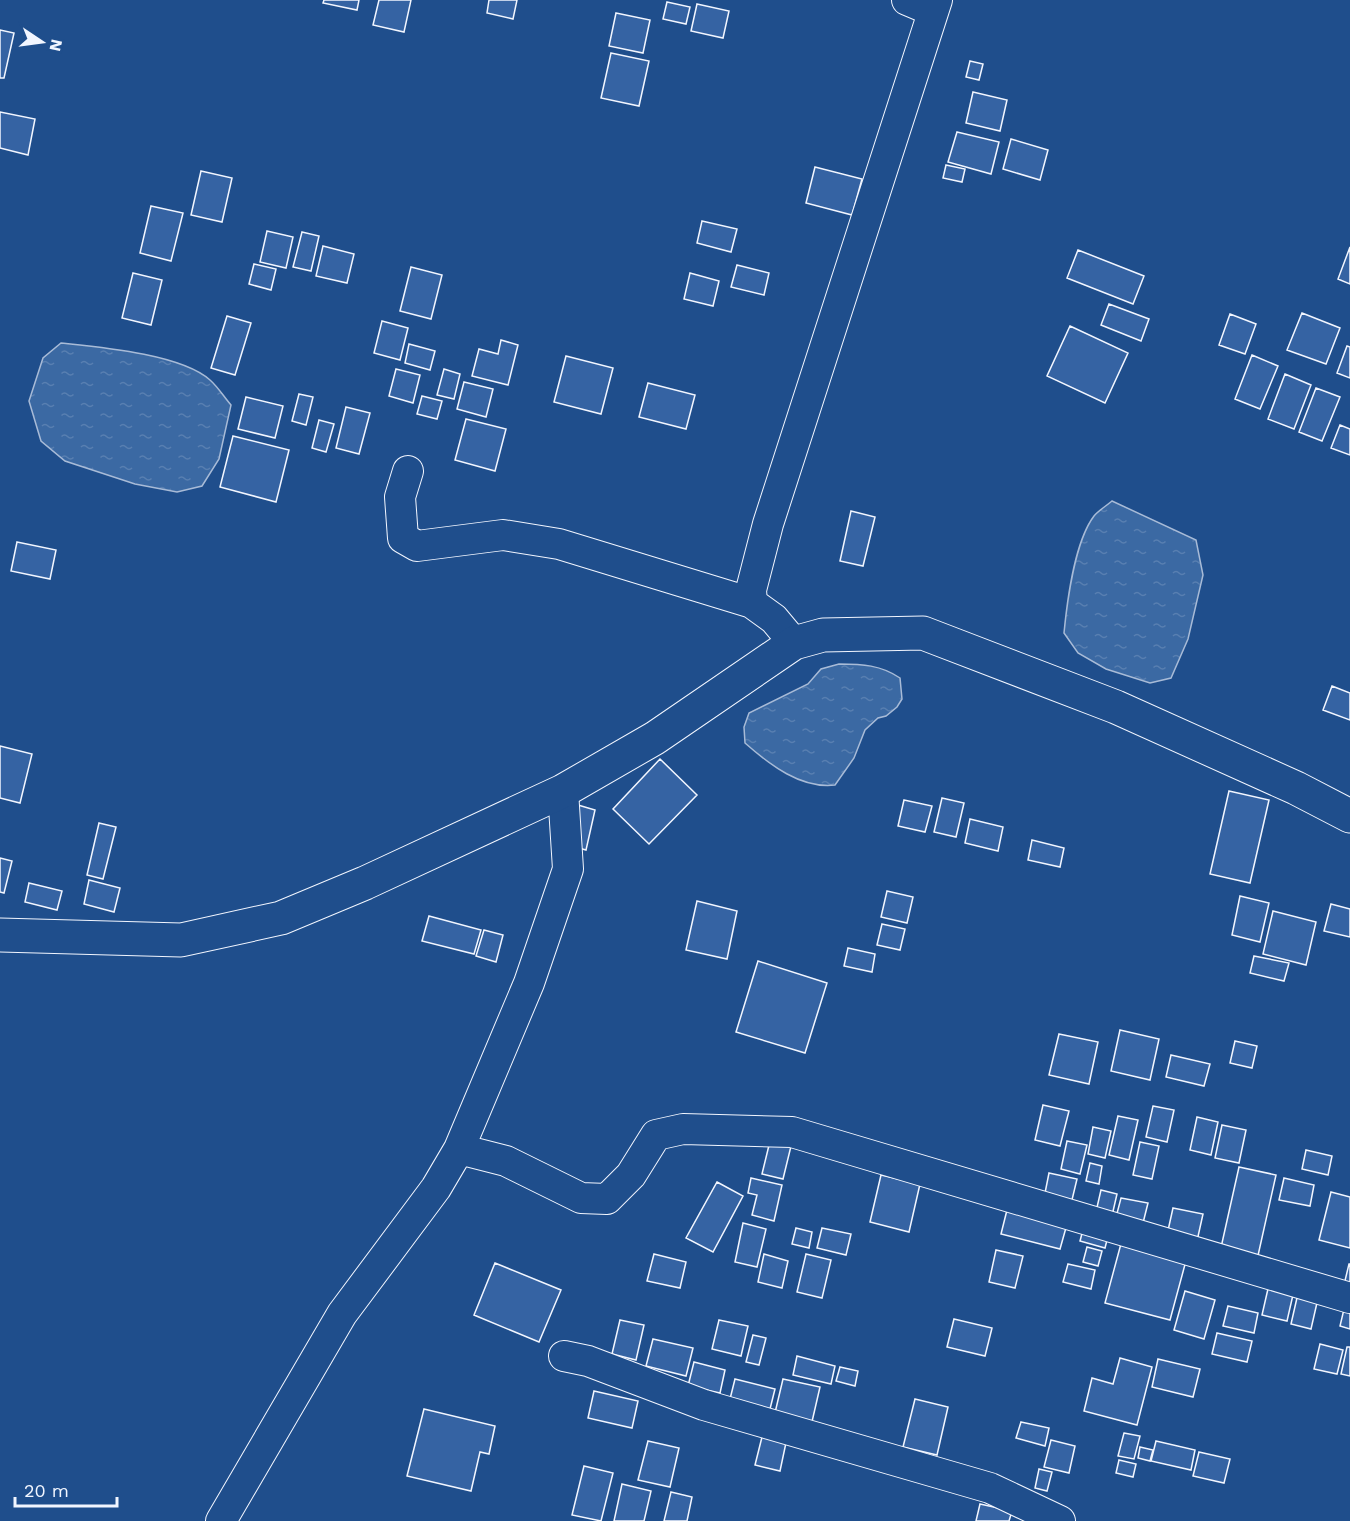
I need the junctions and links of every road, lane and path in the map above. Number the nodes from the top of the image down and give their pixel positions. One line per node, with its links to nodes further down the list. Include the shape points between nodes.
1 (925, 4): 3 (street, via 768,524 751,590)
2 (408, 471): 3 (street, via 400,497 403,538 417,546 503,535 548,542)
3 (752, 603): 4 (street, via 774,619)
4 (794, 644): 5 (main road, via 655,738); 6 (main road, via 823,635 923,633 1116,706)
5 (563, 791): 7 (main road, via 281,918 181,940); 8 (street, via 568,869 529,983)
6 (1350, 816)
7 (0, 935)
8 (459, 1149): 9 (street, via 506,1161 581,1198 607,1199 631,1175 656,1135 683,1129 792,1132); 11 (street, via 436,1188 342,1314)
9 (1350, 1298)
10 (564, 1356): 12 (street, via 588,1361 704,1405 990,1488)
11 (221, 1521)
12 (1060, 1521)

